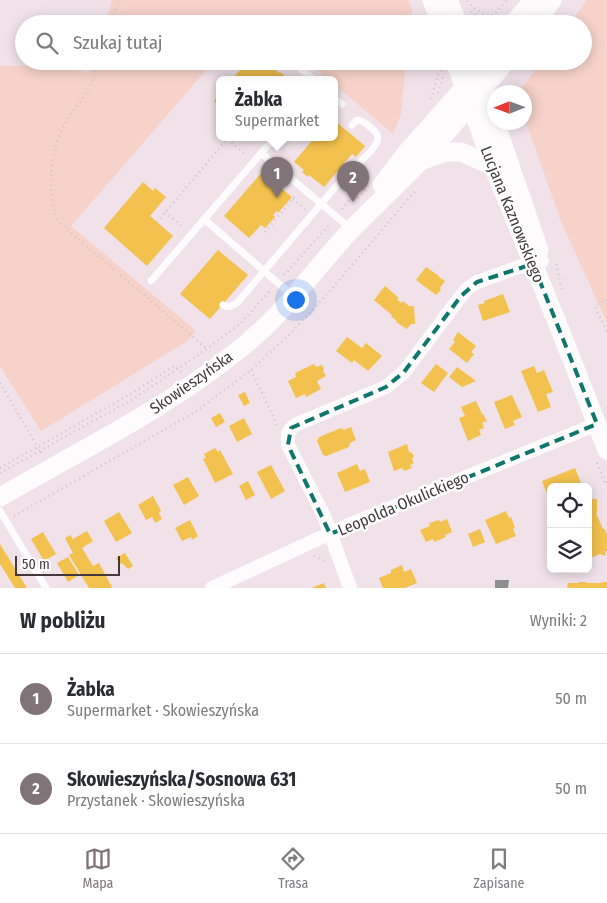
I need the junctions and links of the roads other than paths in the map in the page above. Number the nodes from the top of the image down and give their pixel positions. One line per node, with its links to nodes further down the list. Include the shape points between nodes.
1 (432, 0): 5 (street)
2 (459, 0): 6 (street)
3 (533, 0): 7 (street)
4 (552, 0): 8 (street)
5 (438, 15)
6 (458, 15)
7 (521, 15)
8 (542, 15)
9 (452, 70): 12 (street, Lucjana Kaznowskiego)
10 (480, 70): 11 (street, Lucjana Kaznowskiego); 12 (street)
11 (487, 94)
12 (467, 96): 19 (street, Skowieszyńska); 20 (street, Lucjana Kaznowskiego); 23 (street, Skowieszyńska, via 407,152)
13 (338, 101): 14 (lane)
14 (342, 104)
15 (352, 125): 21 (lane, via 358,120 364,121 376,132 378,140)
16 (498, 130): 24 (street, Lucjana Kaznowskiego)
17 (272, 141): 18 (lane)
18 (261, 154): 21 (lane); 22 (lane)
19 (419, 162): 20 (street, via 446,152 461,152); 23 (street, Skowieszyńska)
20 (493, 166): 24 (street, Lucjana Kaznowskiego)
21 (321, 204): 23 (lane); 25 (lane)
22 (204, 219): 25 (lane); 26 (lane)
23 (351, 229): 27 (street, Skowieszyńska)
24 (543, 261): 29 (street, Lucjana Kaznowskiego, via 557,322); 33 (street, via 477,282 461,296 404,372 386,387 291,428 287,434 288,445)
25 (264, 271): 27 (lane); 28 (lane, via 237,303 231,307)
26 (151, 281)
27 (293, 296): 31 (street, Skowieszyńska, via 248,342 183,391)
28 (223, 305)
29 (597, 424): 30 (street, Lucjana Kaznowskiego); 33 (street, Leopolda Okulickiego)
30 (601, 455)
31 (0, 497)
32 (0, 511): 34 (lane)
33 (330, 534): 35 (street, Leopolda Okulickiego); 36 (street)
34 (46, 588)
35 (212, 588)
36 (350, 588)

